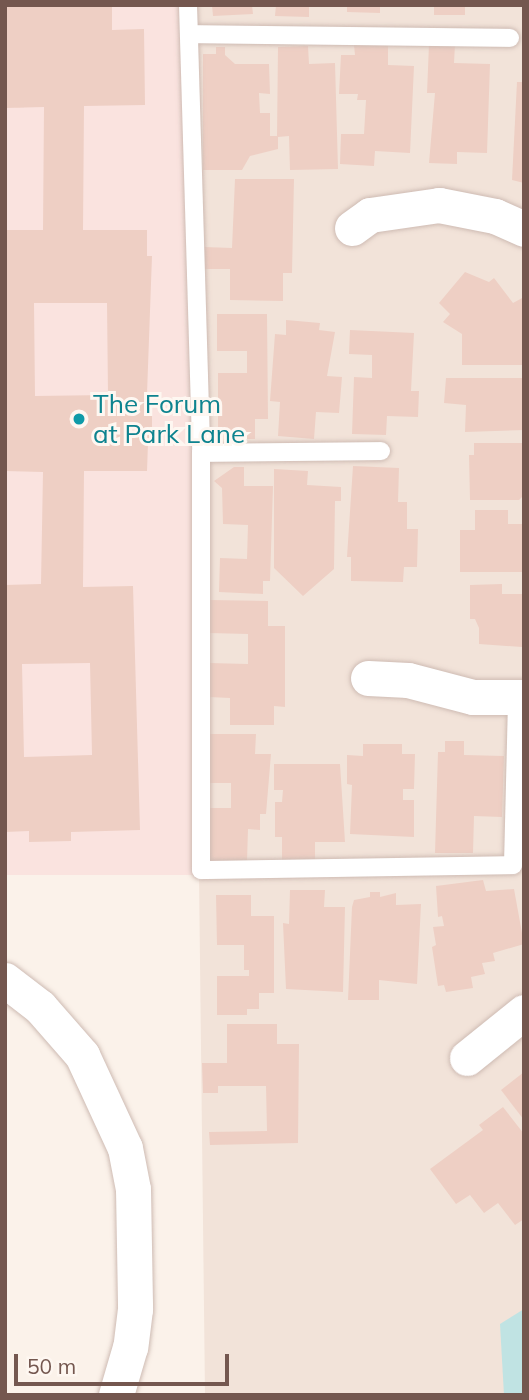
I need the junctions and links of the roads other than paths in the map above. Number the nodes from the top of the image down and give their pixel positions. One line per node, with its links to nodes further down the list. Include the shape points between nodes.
1 (188, 5): 2 (lane)
2 (189, 34): 3 (lane); 7 (lane)
3 (510, 38)
4 (352, 228): 5 (street, via 370,215 439,205 495,216)
5 (524, 229)
6 (381, 451): 7 (lane)
7 (201, 453): 9 (lane, via 201,870 513,865)
8 (368, 678): 9 (street, via 408,680 473,697)
9 (520, 698)
10 (5, 980): 13 (street, via 40,1007 82,1055 125,1148 133,1189 135,1309)
11 (524, 1012): 12 (street)
12 (467, 1058)
13 (116, 1395)

